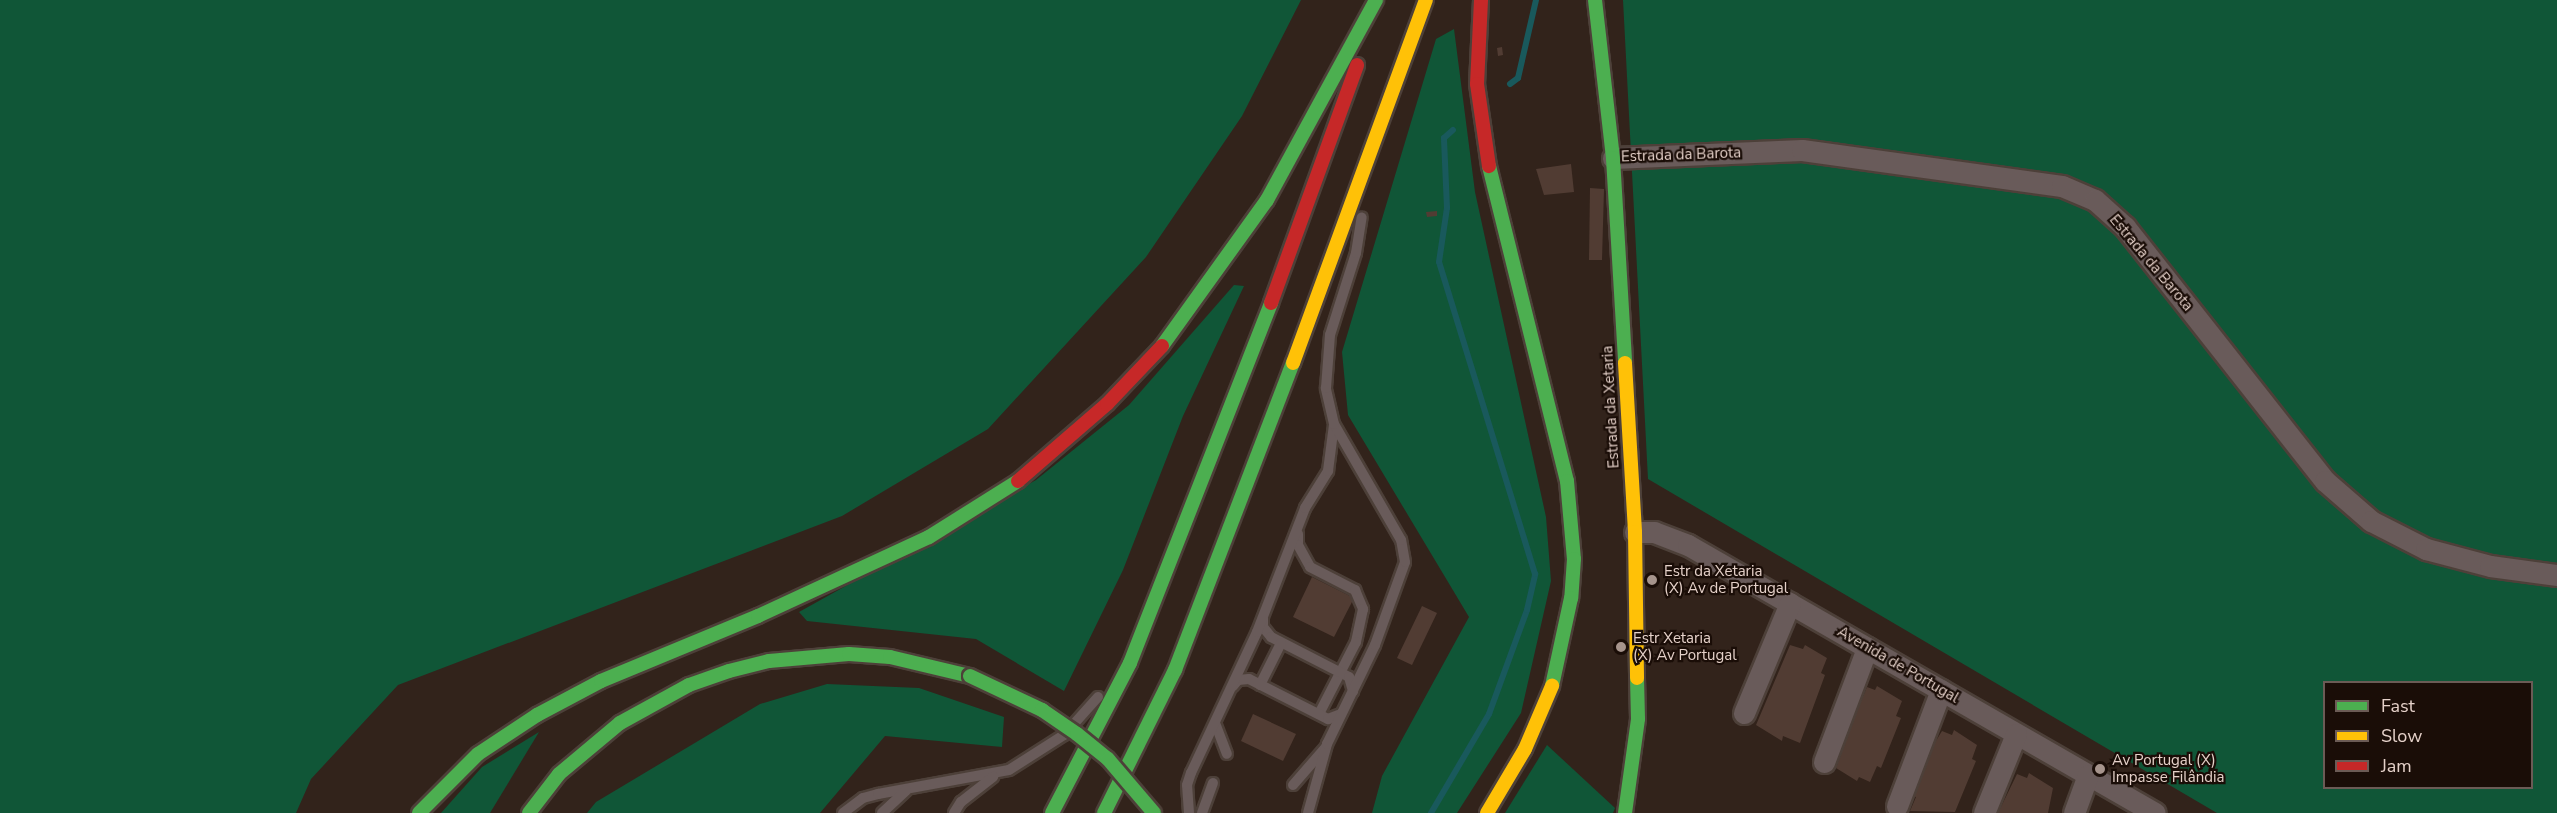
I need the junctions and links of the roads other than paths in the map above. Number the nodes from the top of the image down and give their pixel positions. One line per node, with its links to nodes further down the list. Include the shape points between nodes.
1 (1376, 0): 36 (main road, via 1267,200 1223,266 1166,342 1107,404 1035,470 929,537 758,616 601,681 537,715 478,754)
2 (1380, 0): 16 (main road, via 1259,336)
3 (1426, 0): 6 (main road)
4 (1481, 0): 47 (main road, via 1477,84 1481,129 1498,209 1560,443 1574,559 1556,676 1525,749)
5 (1595, 0): 7 (main road, Estrada da Xetaria)
6 (1376, 137): 8 (lane, via 1356,252 1326,353 1326,388); 42 (main road, via 1207,594 1175,670)
7 (1613, 158): 10 (main road, Estrada da Xetaria); 11 (street, Estrada da Barota, via 1802,150 2062,186 2095,200 2125,227 2325,481 2371,521 2426,549 2490,566)
8 (1334, 424): 9 (lane, via 1328,471); 21 (lane, via 1401,540 1405,562 1400,583)
9 (1299, 527): 13 (lane); 17 (lane, via 1298,545 1310,567 1355,591 1362,601 1360,630)
10 (1635, 532): 12 (street, Avenida de Portugal, via 1654,532 1688,545); 48 (main road, Estrada da Xetaria, via 1638,719)
11 (2557, 575)
12 (1790, 603): 15 (street, Avenida de Portugal); 22 (street)
13 (1263, 615): 14 (lane, via 1265,633); 19 (lane)
14 (1281, 643): 17 (lane); 18 (lane)
15 (1867, 648): 20 (street, Avenida de Portugal); 29 (street)
16 (1130, 663): 30 (lane, via 1064,735 1025,762); 41 (main road)
17 (1341, 672): 21 (lane, via 1352,680); 23 (lane)
18 (1260, 685): 19 (lane, via 1243,678); 23 (lane)
19 (1233, 686): 25 (lane)
20 (1941, 690): 26 (street, Avenida de Portugal); 35 (street)
21 (1353, 691): 24 (lane)
22 (1744, 713)
23 (1319, 714): 24 (lane, via 1332,719)
24 (1341, 714): 27 (lane)
25 (1215, 723): 28 (lane); 44 (lane, via 1187,784)
26 (2016, 734): 31 (street, Avenida de Portugal); 49 (street)
27 (1327, 744): 33 (lane); 46 (lane)
28 (1227, 754)
29 (1824, 762)
30 (996, 775): 34 (lane); 40 (lane, via 961,802)
31 (2088, 775): 50 (street); 51 (street, Avenida de Portugal)
32 (1213, 783): 45 (lane)
33 (1293, 785)
34 (914, 788): 38 (lane, via 863,798); 39 (lane, via 896,798)
35 (1897, 806)
36 (419, 813)
37 (529, 813): 43 (main road, bridge, via 559,774 620,723 689,685 729,670 779,660 849,654 890,657 970,676 1033,705 1108,759)
38 (843, 813)
39 (882, 813)
40 (954, 813)
41 (1053, 813)
42 (1104, 813)
43 (1154, 813)
44 (1189, 813)
45 (1202, 813)
46 (1308, 813)
47 (1487, 813)
48 (1625, 813)
49 (1984, 813)
50 (2074, 813)
51 (2156, 813)

